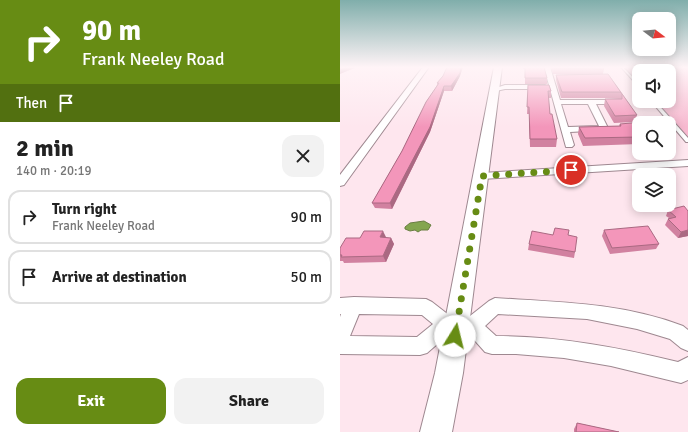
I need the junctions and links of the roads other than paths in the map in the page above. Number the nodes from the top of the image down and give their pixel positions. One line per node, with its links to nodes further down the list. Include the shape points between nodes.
1 (411, 87): 15 (street)
2 (498, 89): 3 (street); 14 (main road)
3 (553, 89): 4 (street)
4 (557, 102): 5 (street); 10 (street)
5 (591, 102): 6 (street); 9 (street)
6 (616, 102)
7 (659, 108): 11 (lane)
8 (616, 127): 9 (street)
9 (604, 128): 10 (street)
10 (565, 130): 12 (street)
11 (688, 141)
12 (569, 145)
13 (688, 162): 14 (street)
14 (482, 176): 17 (main road)
15 (340, 183)
16 (347, 306): 17 (street, via 426,307); 18 (street)
17 (459, 324): 19 (street, via 495,306 580,310 637,321 676,332); 20 (street, via 420,346); 21 (street, via 481,335 492,345 522,344 590,352 681,373); 22 (main road)
18 (340, 338)
19 (688, 342)
20 (340, 345)
21 (688, 367)
22 (436, 432)

